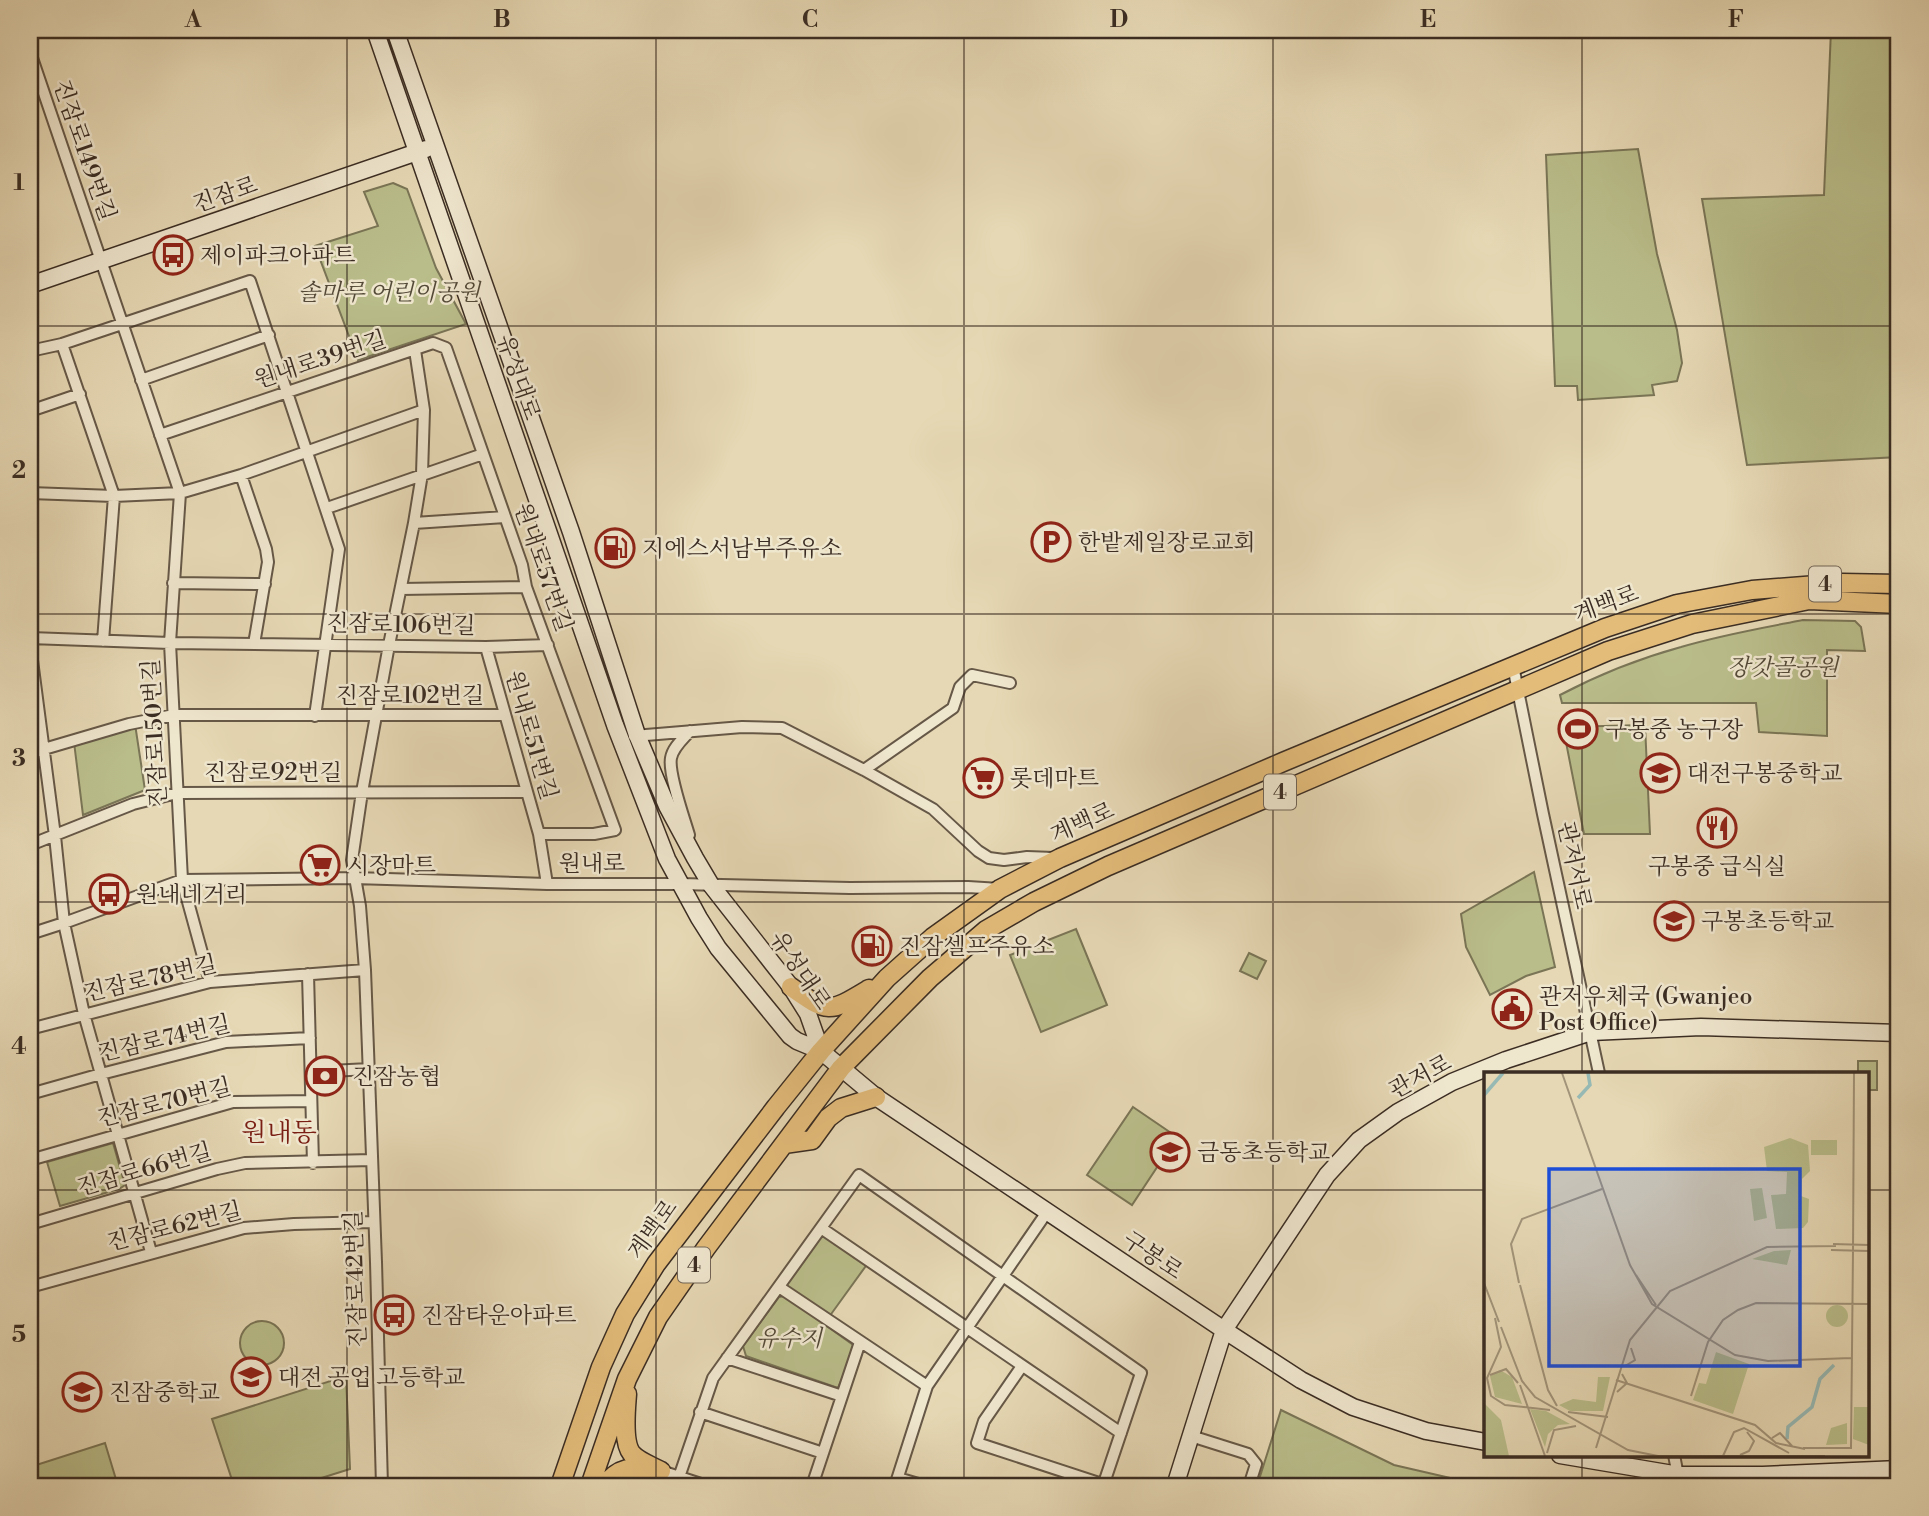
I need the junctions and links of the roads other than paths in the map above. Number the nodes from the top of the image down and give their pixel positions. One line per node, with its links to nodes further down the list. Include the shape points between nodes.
1 (374, 30): 6 (street, 유성대로)
2 (395, 30): 5 (street, 유성대로)
3 (30, 52): 4 (street, 진잠로149번길)
4 (35, 84): 7 (street, 진잠로149번길)
5 (435, 146): 6 (street, 진잠로); 58 (street, 유성대로)
6 (417, 152): 7 (street, 진잠로); 59 (street, 유성대로)
7 (100, 261): 8 (street, 진잠로); 9 (street, 진잠로150번길)
8 (30, 285)
9 (121, 324): 10 (street, 진잠로102번길, via 250,281); 11 (street); 14 (street, 진잠로150번길)
10 (269, 335): 14 (street); 15 (street, 진잠로102번길)
11 (62, 344): 13 (street); 16 (street)
12 (415, 350): 15 (street, 원내로39번길); 17 (street, 원내로39번길); 21 (street, 원내로57번길, via 433,343 446,348)
13 (30, 351)
14 (141, 380): 19 (street, 진잠로150번길)
15 (288, 391): 19 (street, 원내로39번길); 20 (street, 진잠로102번길)
16 (80, 394): 18 (street); 26 (street)
17 (424, 410): 20 (street); 22 (street, 원내로39번길)
18 (30, 411)
19 (160, 435): 25 (street, 진잠로150번길)
20 (307, 451): 23 (street); 27 (street, 진잠로102번길)
21 (484, 454): 22 (street); 28 (street, 원내로57번길)
22 (422, 474): 27 (street); 29 (street, 원내로39번길)
23 (241, 475): 25 (street); 32 (street, via 266,549)
24 (30, 493): 26 (street)
25 (180, 493): 26 (street); 31 (street, 진잠로150번길)
26 (114, 496): 41 (street)
27 (327, 508): 44 (street, 진잠로102번길, via 339,549)
28 (505, 517): 29 (street); 34 (street, 원내로57번길)
29 (414, 523): 35 (street, 원내로39번길)
30 (1899, 572): 36 (main road, via 1815,573 1783,578)
31 (173, 583): 32 (street); 42 (street, 진잠로150번길)
32 (265, 584): 43 (street)
33 (1899, 584): 36 (main road, 계백로 / 4)
34 (526, 587): 35 (street); 47 (street, 원내로57번길)
35 (401, 589): 46 (street, 원내로39번길)
36 (1752, 590): 49 (main road, 계백로 / 4, via 1677,604)
37 (1899, 604): 38 (main road, 계백로 / 4, via 1809,600)
38 (1770, 608): 39 (main road); 51 (main road, 계백로 / 4, via 1680,627 1608,651)
39 (1899, 614)
40 (30, 638): 41 (street, 진잠로106번길)
41 (103, 641): 42 (street, 진잠로106번길)
42 (170, 643): 43 (street, 진잠로106번길); 52 (street, 진잠로150번길)
43 (254, 644): 44 (street, 진잠로106번길)
44 (324, 644): 46 (street, 진잠로106번길); 55 (street, 진잠로102번길)
45 (30, 645): 56 (street)
46 (389, 645): 48 (street, 진잠로106번길); 53 (street, 원내로39번길)
47 (548, 645): 48 (street, 진잠로106번길); 66 (street, 원내로57번길)
48 (486, 647): 54 (street, 원내로51번길)
49 (1513, 666): 51 (street, 관저서로); 71 (main road, 계백로 / 4)
50 (1010, 683): 62 (street, via 972,675 960,688 953,709)
51 (1517, 690): 87 (street, 관저서로); 91 (main road, 계백로 / 4, via 1034,902 986,930 930,978)
52 (174, 715): 55 (street, 진잠로102번길); 60 (street, 진잠로102번길); 65 (street, 진잠로150번길)
53 (377, 715): 54 (street, 진잠로102번길); 55 (street, 진잠로102번길); 63 (street, 원내로39번길)
54 (505, 715): 64 (street, 원내로51번길)
55 (315, 716)
56 (35, 717): 60 (street)
57 (691, 731): 58 (street); 62 (street, via 782,728); 70 (street, via 670,760)
58 (637, 735): 59 (street); 70 (street, 유성대로)
59 (620, 740): 75 (street, 유성대로)
60 (44, 750): 61 (street, 진잠로102번길); 68 (street)
61 (30, 752)
62 (864, 770): 71 (street, via 933,809 989,858)
63 (362, 792): 64 (street, 진잠로92번길); 65 (street, 진잠로92번길); 72 (street, 원내로39번길, via 352,860)
64 (526, 792): 67 (street, 원내로51번길)
65 (177, 793): 68 (street, 진잠로92번길, via 133,804); 73 (street, 진잠로150번길)
66 (615, 830): 67 (street, 원내로51번길)
67 (539, 834): 74 (street, 원내로51번길)
68 (55, 836): 69 (street, 진잠로92번길); 78 (street)
69 (30, 845)
70 (695, 858): 76 (street, 유성대로)
71 (1060, 858): 77 (main road, 계백로 / 4)
72 (354, 878): 73 (street, 원내로); 74 (street, 원내로); 80 (street, 진잠로42번길)
73 (183, 880): 78 (street, 원내로); 83 (street)
74 (547, 884): 75 (street, 원내로)
75 (680, 884): 76 (street, 원내로); 90 (street, 유성대로, via 718,948 790,1035)
76 (711, 885): 77 (street, 원내로); 84 (street, 유성대로)
77 (1000, 889): 82 (main road, 계백로 / 4, via 933,937)
78 (64, 923): 79 (street, 원내로); 85 (street)
79 (30, 934)
80 (365, 970): 81 (street, 진잠로78번길); 92 (street, 진잠로42번길)
81 (308, 974): 83 (street, 진잠로78번길); 89 (street)
82 (887, 978): 84 (main road, via 831,1008 818,1006); 90 (main road, 계백로 / 4)
83 (210, 982): 85 (street, 진잠로78번길)
84 (791, 987): 90 (street, 유성대로, via 808,1014)
85 (84, 1014): 86 (street, 진잠로78번길); 95 (street)
86 (30, 1029)
87 (1591, 1032): 88 (street, 관저로, via 1701,1027); 94 (street, 관저서로); 114 (street, 관저로, via 1452,1083 1366,1134 1327,1175)
88 (1899, 1033)
89 (310, 1038): 93 (street); 95 (street, 진잠로74번길, via 226,1042)
90 (821, 1051): 91 (street, 구봉로); 134 (main road, 계백로 / 4, via 678,1234 625,1314 601,1367)
91 (841, 1068): 97 (street, 구봉로); 100 (main road, 계백로 / 4)
92 (369, 1069): 93 (street); 102 (street, 진잠로42번길)
93 (311, 1072): 98 (street)
94 (1599, 1072)
95 (101, 1074): 96 (street, 진잠로74번길); 99 (street)
96 (30, 1094)
97 (876, 1097): 100 (main road, via 841,1108 811,1140); 105 (street, 구봉로)
98 (311, 1101): 99 (street, 진잠로70번길, via 233,1102); 103 (street)
99 (118, 1134): 101 (street, 진잠로70번길); 104 (street)
100 (784, 1144): 118 (main road, 계백로 / 4, via 658,1317)
101 (30, 1160)
102 (372, 1160): 103 (street, 진잠로66번길); 106 (street, 진잠로42번길)
103 (313, 1163): 104 (street, 진잠로66번길, via 245,1164)
104 (134, 1193): 107 (street, 진잠로66번길); 109 (street)
105 (1048, 1212): 110 (street); 114 (street, 구봉로)
106 (373, 1222): 109 (street, 진잠로62번길, via 244,1228); 133 (street, 진잠로42번길)
107 (30, 1224)
108 (821, 1228): 110 (street, via 859,1175); 112 (street); 113 (street)
109 (151, 1252): 111 (street, 진잠로62번길)
110 (1004, 1276): 113 (street); 122 (street, via 1141,1373)
111 (30, 1287)
112 (779, 1287): 115 (street); 116 (street)
113 (968, 1329): 117 (street); 119 (street)
114 (1224, 1330): 123 (street, 관저로); 124 (street, 구봉로, via 1353,1407 1426,1431)
115 (860, 1342): 119 (street); 120 (street)
116 (727, 1358): 120 (street); 121 (street, via 713,1378)
117 (1022, 1366): 122 (street); 140 (street, via 984,1421 977,1443)
118 (627, 1379): 129 (main road, via 628,1447 639,1460); 135 (main road, 계백로 / 4)
119 (927, 1386): 132 (street)
120 (842, 1396): 125 (street)
121 (700, 1412): 125 (street); 131 (street)
122 (1121, 1433): 140 (street)
123 (1191, 1436): 141 (street, 관저로); 142 (street, via 1248,1454 1256,1464)
124 (1484, 1442)
125 (823, 1453): 138 (street)
126 (1565, 1456): 130 (street)
127 (1674, 1456): 130 (street)
128 (1899, 1469): 130 (street)
129 (661, 1471): 131 (street); 136 (main road, via 637,1467 617,1472)
130 (1680, 1481)
131 (677, 1482): 137 (street)
132 (896, 1482): 139 (street)
133 (382, 1486)
134 (561, 1486)
135 (590, 1486)
136 (604, 1486)
137 (707, 1486)
138 (812, 1486)
139 (925, 1486)
140 (1105, 1486)
141 (1175, 1486)
142 (1249, 1486)

